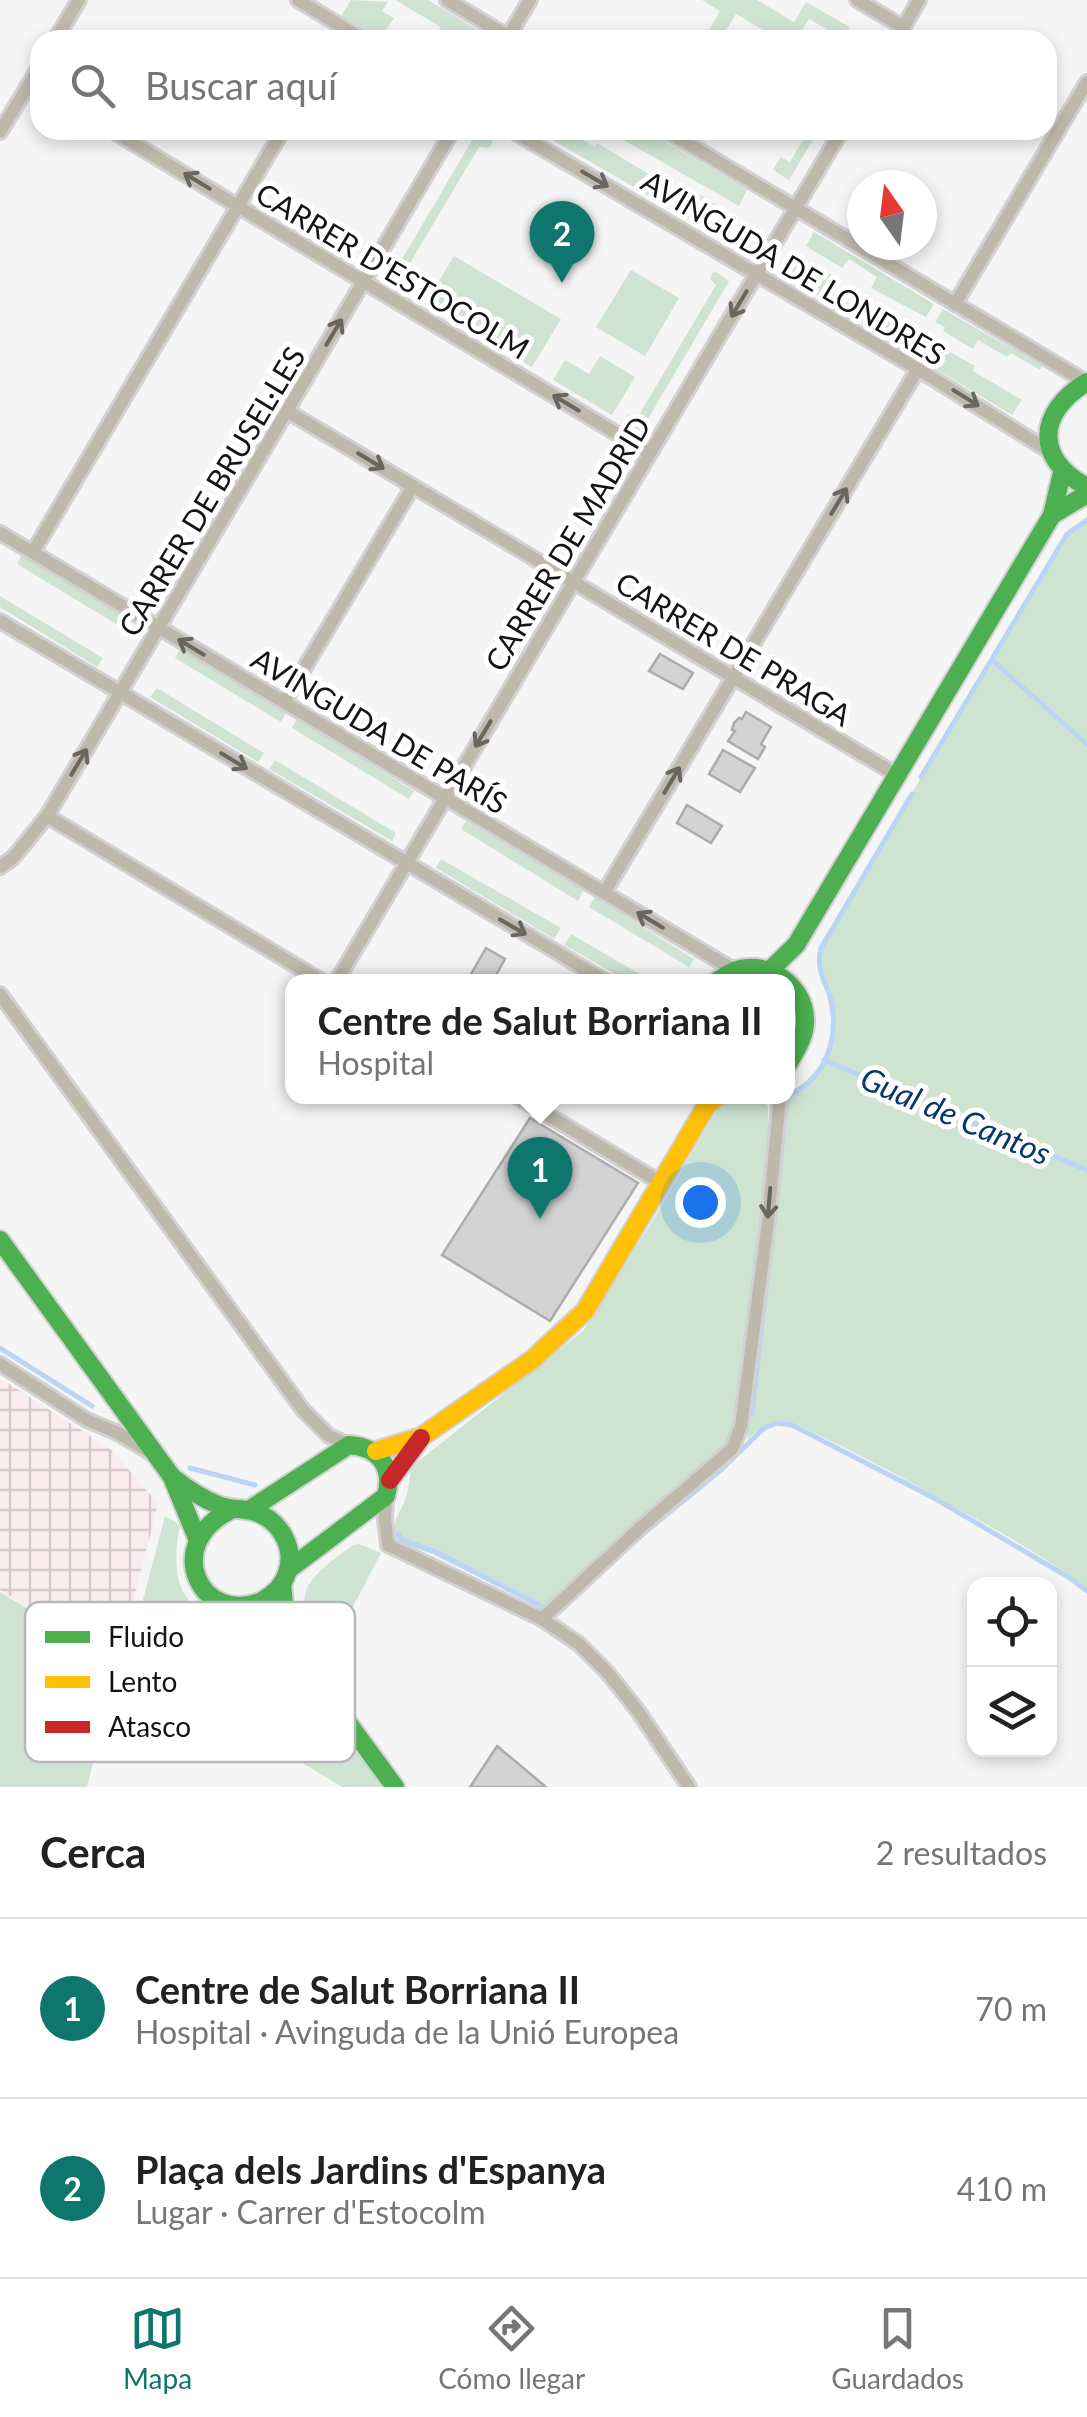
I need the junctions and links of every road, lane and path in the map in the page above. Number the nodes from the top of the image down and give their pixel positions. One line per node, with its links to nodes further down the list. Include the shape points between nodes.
1 (79, 0): 7 (street)
2 (298, 0): 8 (street)
3 (447, 0): 9 (street)
4 (530, 0): 10 (street)
5 (857, 0): 11 (street)
6 (920, 0): 12 (street)
7 (61, 30)
8 (335, 30)
9 (495, 30)
10 (514, 30)
11 (894, 30)
12 (901, 30)
13 (1087, 82): 16 (street)
14 (30, 92): 15 (street)
15 (0, 132)
16 (1057, 132)
17 (128, 140): 24 (street, CARRER D'ESTOCOLM, one-way to 17)
18 (277, 140): 24 (street)
19 (447, 140): 27 (street, CARRER DE BRUSEL·LES)
20 (528, 140): 26 (street, AVINGUDA DE LONDRES, one-way to 26)
21 (682, 140): 25 (street, AVINGUDA DE LONDRES)
22 (836, 140): 25 (street, CARRER DE MADRID)
23 (1053, 140): 28 (street)
24 (238, 206): 27 (street, CARRER D'ESTOCOLM); 39 (street)
25 (796, 208): 26 (street, CARRER DE MADRID); 28 (street, AVINGUDA DE LONDRES)
26 (756, 274): 29 (street, AVINGUDA DE LONDRES); 33 (street, CARRER DE MADRID, one-way to 33)
27 (365, 280): 31 (street, CARRER DE BRUSEL·LES, one-way to 27); 33 (street, CARRER D'ESTOCOLM, one-way to 27)
28 (955, 304): 30 (street, AVINGUDA DE LONDRES)
29 (918, 368): 32 (street, AVINGUDA DE LONDRES, one-way to 32); 43 (street, one-way to 29)
30 (1086, 382): 32 (street, via 1054,409)
31 (288, 411): 35 (street, CARRER DE PRAGA, one-way to 35); 42 (street, CARRER DE BRUSEL·LES)
32 (1050, 450): 34 (street)
33 (649, 453): 40 (street, CARRER DE MADRID)
34 (1062, 473): 36 (street); 37 (street)
35 (413, 486): 40 (street, CARRER DE PRAGA); 45 (street)
36 (1087, 490): 37 (street)
37 (1052, 515): 46 (street)
38 (0, 533): 39 (street, AVINGUDA DE PARÍS)
39 (33, 552): 42 (street, AVINGUDA DE PARÍS)
40 (574, 582): 43 (street, CARRER DE PRAGA); 47 (street, CARRER DE MADRID, one-way to 47)
41 (0, 621): 44 (street)
42 (159, 628): 44 (street, CARRER DE BRUSEL·LES); 45 (street, AVINGUDA DE PARÍS, one-way to 42)
43 (734, 677): 46 (street, CARRER DE PRAGA); 51 (street, one-way to 43)
44 (120, 693): 48 (street, CARRER DE BRUSEL·LES, one-way to 44); 49 (street, one-way to 49)
45 (284, 702): 47 (street, AVINGUDA DE PARÍS)
46 (898, 775): 52 (street)
47 (445, 798): 49 (street, CARRER DE MADRID); 51 (street, AVINGUDA DE PARÍS)
48 (47, 816): 50 (street, CARRER DE BRUSEL·LES); 55 (street)
49 (406, 864): 56 (street, CARRER DE MADRID); 57 (street, one-way to 57)
50 (0, 868)
51 (604, 893): 53 (street, AVINGUDA DE PARÍS, one-way to 51)
52 (796, 945): 54 (street); 60 (street)
53 (734, 970): 54 (street); 58 (street)
54 (769, 971): 59 (street)
55 (310, 974)
56 (341, 974)
57 (593, 974)
58 (728, 974)
59 (776, 974)
60 (795, 989): 62 (street, via 806,1020)
61 (0, 994): 70 (street, via 302,1410 329,1436)
62 (795, 1056)
63 (529, 1104): 66 (street)
64 (708, 1104): 66 (street)
65 (777, 1104): 81 (street, one-way to 81, via 742,1426 732,1450)
66 (661, 1183): 69 (street, via 585,1310 532,1360)
67 (0, 1240): 72 (street)
68 (0, 1364): 72 (street)
69 (421, 1438): 71 (street); 74 (street)
70 (349, 1444): 71 (street); 75 (street)
71 (376, 1451): 74 (street, via 388,1469)
72 (157, 1457): 73 (street)
73 (172, 1477): 75 (street, via 197,1496); 76 (street)
74 (388, 1488): 77 (street); 81 (street, via 388,1545)
75 (240, 1510): 76 (street, via 210,1520); 77 (street, via 270,1519 285,1536)
76 (197, 1538): 78 (street, via 194,1571)
77 (285, 1577): 79 (street); 80 (street)
78 (222, 1602)
79 (259, 1602)
80 (285, 1602)
81 (542, 1619): 84 (street, via 607,1672)
82 (355, 1732): 83 (street)
83 (395, 1787)
84 (688, 1787)

